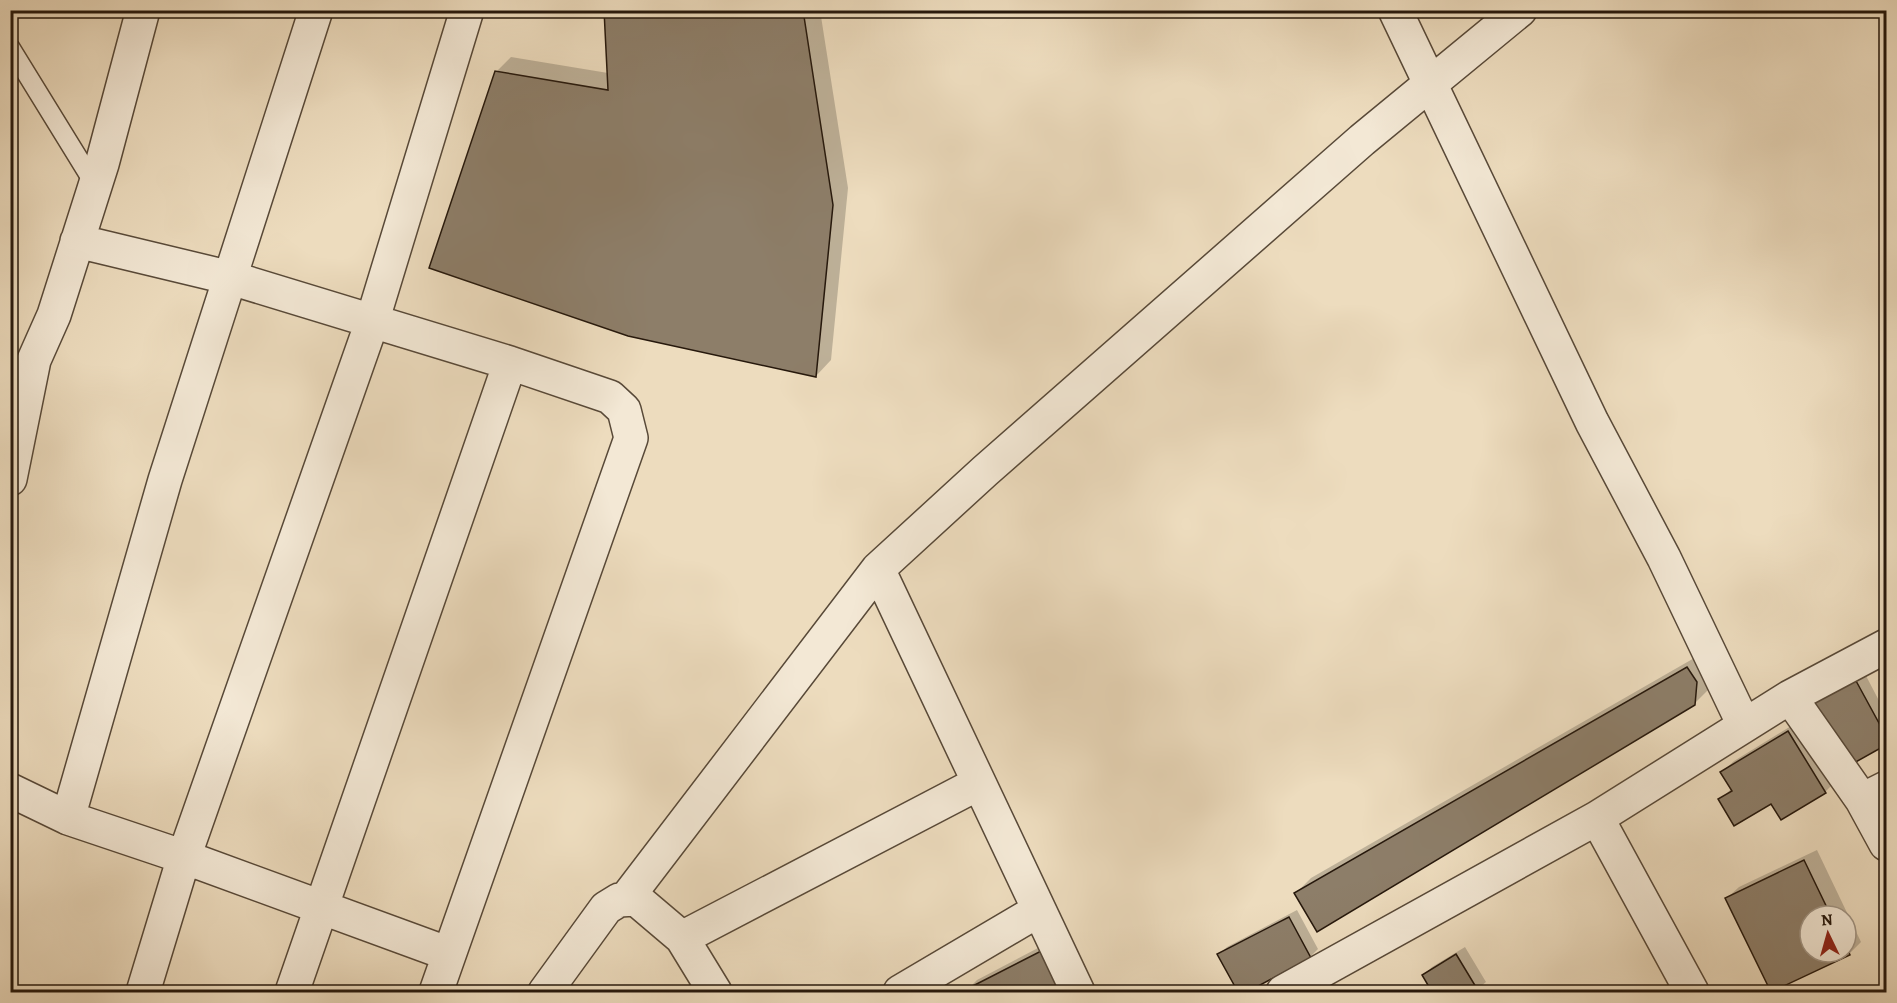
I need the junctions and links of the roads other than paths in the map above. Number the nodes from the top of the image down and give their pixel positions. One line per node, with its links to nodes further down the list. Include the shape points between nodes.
1 (316, 10): 10 (street)
2 (466, 10): 11 (street)
3 (1395, 10): 7 (street)
4 (1520, 10): 7 (street)
5 (132, 18): 8 (street)
6 (10, 47): 8 (lane)
7 (1430, 83): 16 (street, via 1012,447); 19 (street, via 1592,422 1664,558)
8 (95, 185): 9 (street)
9 (77, 240): 10 (street); 12 (street, via 54,315)
10 (231, 278): 11 (street); 23 (street, via 165,480)
11 (372, 322): 13 (street); 26 (street)
12 (34, 360): 14 (street); 15 (street)
13 (510, 363): 28 (street); 31 (street, via 610,397 624,410 631,438)
14 (10, 383)
15 (10, 479)
16 (878, 569): 20 (street); 27 (street)
17 (1887, 646): 18 (street)
18 (1790, 697): 19 (street); 22 (street)
19 (1744, 725): 24 (street)
20 (979, 783): 29 (street); 30 (street)
21 (10, 790): 23 (street)
22 (1874, 794): 25 (street)
23 (68, 818): 26 (street)
24 (1597, 818): 39 (street); 40 (street)
25 (1887, 844)
26 (184, 857): 28 (street); 32 (street)
27 (626, 899): 30 (street, via 636,899); 35 (street, via 606,908)
28 (320, 908): 31 (street); 33 (street)
29 (1039, 910): 37 (street); 38 (street)
30 (682, 938): 36 (street)
31 (449, 954): 34 (street)
32 (143, 993)
33 (292, 993)
34 (436, 993)
35 (545, 993)
36 (715, 993)
37 (900, 993)
38 (1078, 993)
39 (1283, 993)
40 (1692, 993)

